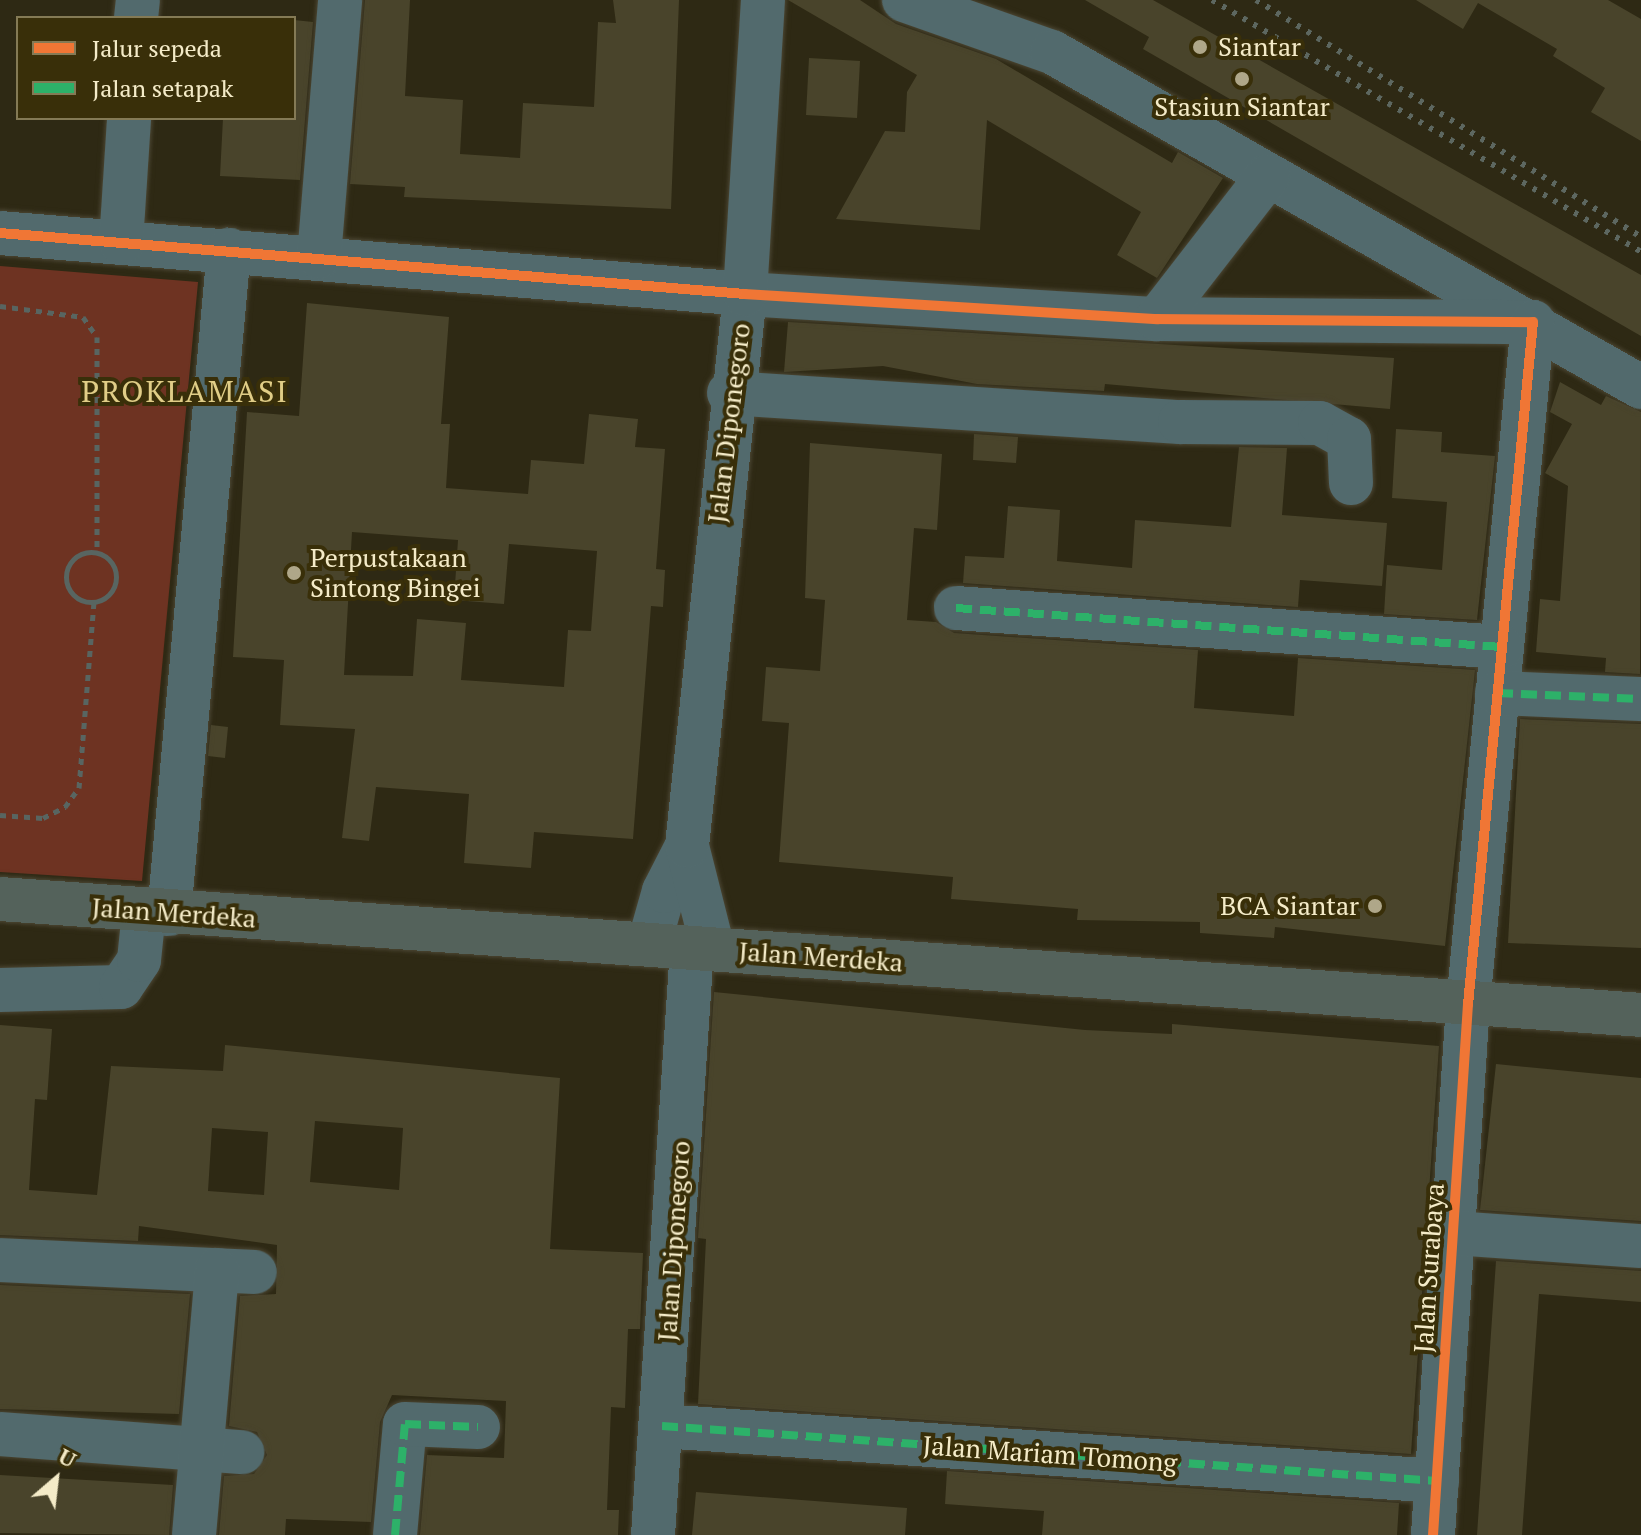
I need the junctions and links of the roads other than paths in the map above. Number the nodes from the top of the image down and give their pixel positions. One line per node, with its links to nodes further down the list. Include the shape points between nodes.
1 (340, 0): 9 (street)
2 (763, 0): 10 (street, Jalan Diponegoro)
3 (904, 0): 5 (street, via 1052,52)
4 (129, 120): 7 (street)
5 (1268, 176): 11 (street); 12 (street)
6 (0, 233): 7 (street)
7 (121, 243): 8 (street)
8 (229, 250): 9 (street); 22 (street)
9 (319, 257): 10 (street)
10 (745, 294): 11 (street); 14 (street, Jalan Diponegoro)
11 (1157, 319): 12 (street)
12 (1533, 322): 13 (street); 17 (street, Jalan Surabaya)
13 (1641, 387)
14 (729, 393): 15 (street, via 1320,423 1349,439); 20 (street, Jalan Diponegoro)
15 (1351, 483)
16 (956, 608): 17 (street)
17 (1502, 647): 18 (street, Jalan Surabaya)
18 (1497, 693): 19 (street); 26 (street, Jalan Surabaya)
19 (1641, 699)
20 (687, 846): 23 (street, Jalan Diponegoro, via 664,891); 24 (street, Jalan Diponegoro)
21 (0, 899): 22 (main road, Jalan Merdeka)
22 (157, 913): 23 (main road, Jalan Merdeka); 25 (street, via 139,960 121,987)
23 (649, 944): 24 (main road, Jalan Merdeka)
24 (703, 948): 26 (main road, Jalan Merdeka); 31 (street, Jalan Diponegoro)
25 (0, 990)
26 (1468, 1004): 27 (main road, Jalan Merdeka); 28 (street, Jalan Surabaya)
27 (1641, 1015)
28 (1454, 1233): 29 (street); 35 (street, Jalan Surabaya)
29 (1641, 1246)
30 (0, 1260): 34 (street, via 236,1271)
31 (662, 1426): 35 (street, Jalan Mariam Tomong); 38 (street, Jalan Diponegoro)
32 (478, 1427): 37 (street, via 407,1421)
33 (0, 1434): 34 (street)
34 (221, 1450): 36 (street)
35 (1437, 1481): 39 (street, Jalan Surabaya)
36 (194, 1535)
37 (395, 1535)
38 (653, 1535)
39 (1433, 1535)

